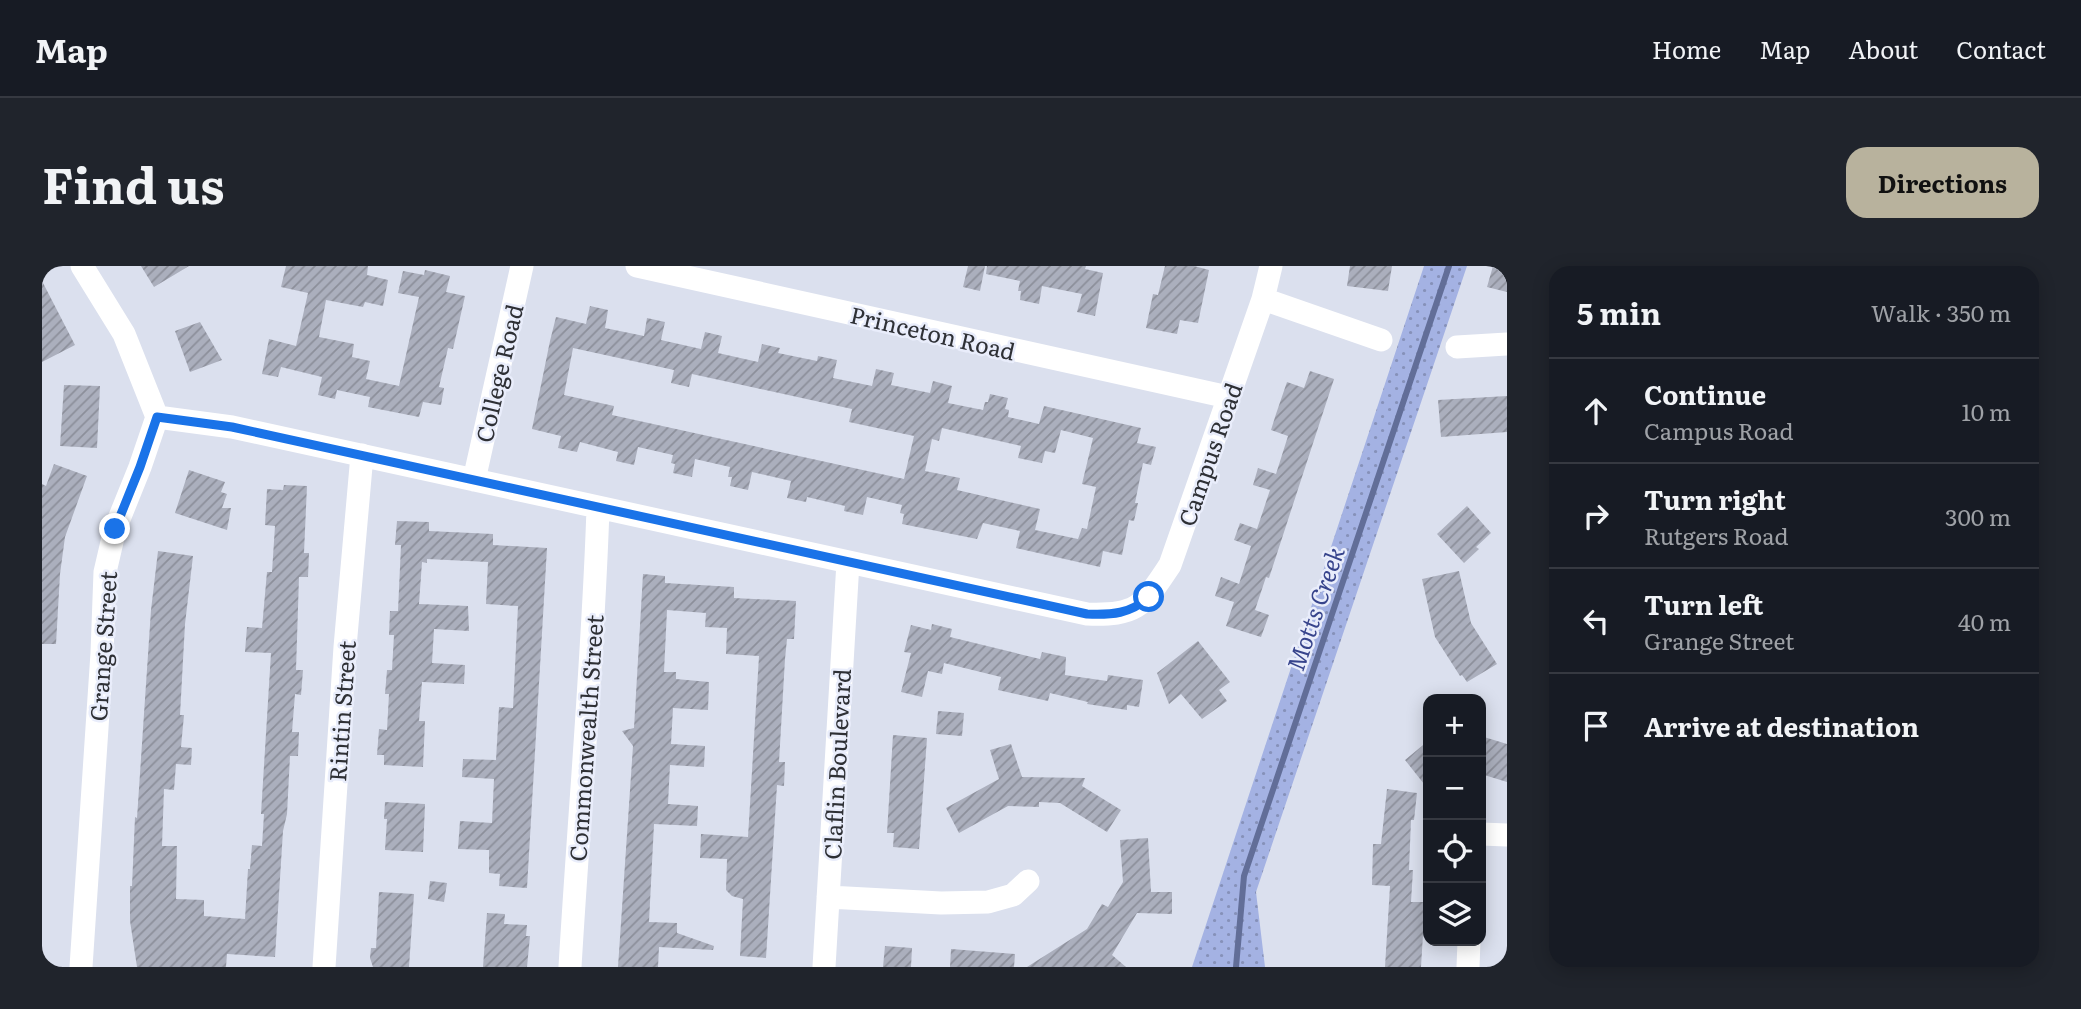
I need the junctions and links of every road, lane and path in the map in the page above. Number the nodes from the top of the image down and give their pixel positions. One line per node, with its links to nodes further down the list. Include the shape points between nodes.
1 (82, 266): 10 (street, via 124,334)
2 (522, 266): 12 (street, College Road)
3 (637, 266): 9 (street, Princeton Road)
4 (1271, 266): 5 (street, Campus Road)
5 (1263, 299): 6 (street); 9 (street, Campus Road)
6 (1381, 340)
7 (1507, 344): 8 (street)
8 (1457, 347)
9 (1228, 397): 14 (street, Campus Road, via 1170,565 1139,607 1111,615 1087,614)
10 (157, 417): 11 (street, via 232,427); 20 (street, Grange Street, via 115,529 105,572)
11 (362, 455): 12 (street); 21 (street, Rintin Street)
12 (474, 480): 13 (street)
13 (598, 508): 14 (street); 22 (street, Commonwealth Street)
14 (848, 562): 18 (street, Claflin Boulevard)
15 (1486, 834): 16 (street)
16 (1507, 835)
17 (1028, 881): 18 (street, via 1013,895 988,902)
18 (828, 897): 23 (street, Claflin Boulevard)
19 (1469, 946): 24 (street)
20 (81, 967)
21 (324, 967)
22 (570, 967)
23 (824, 967)
24 (1468, 967)

